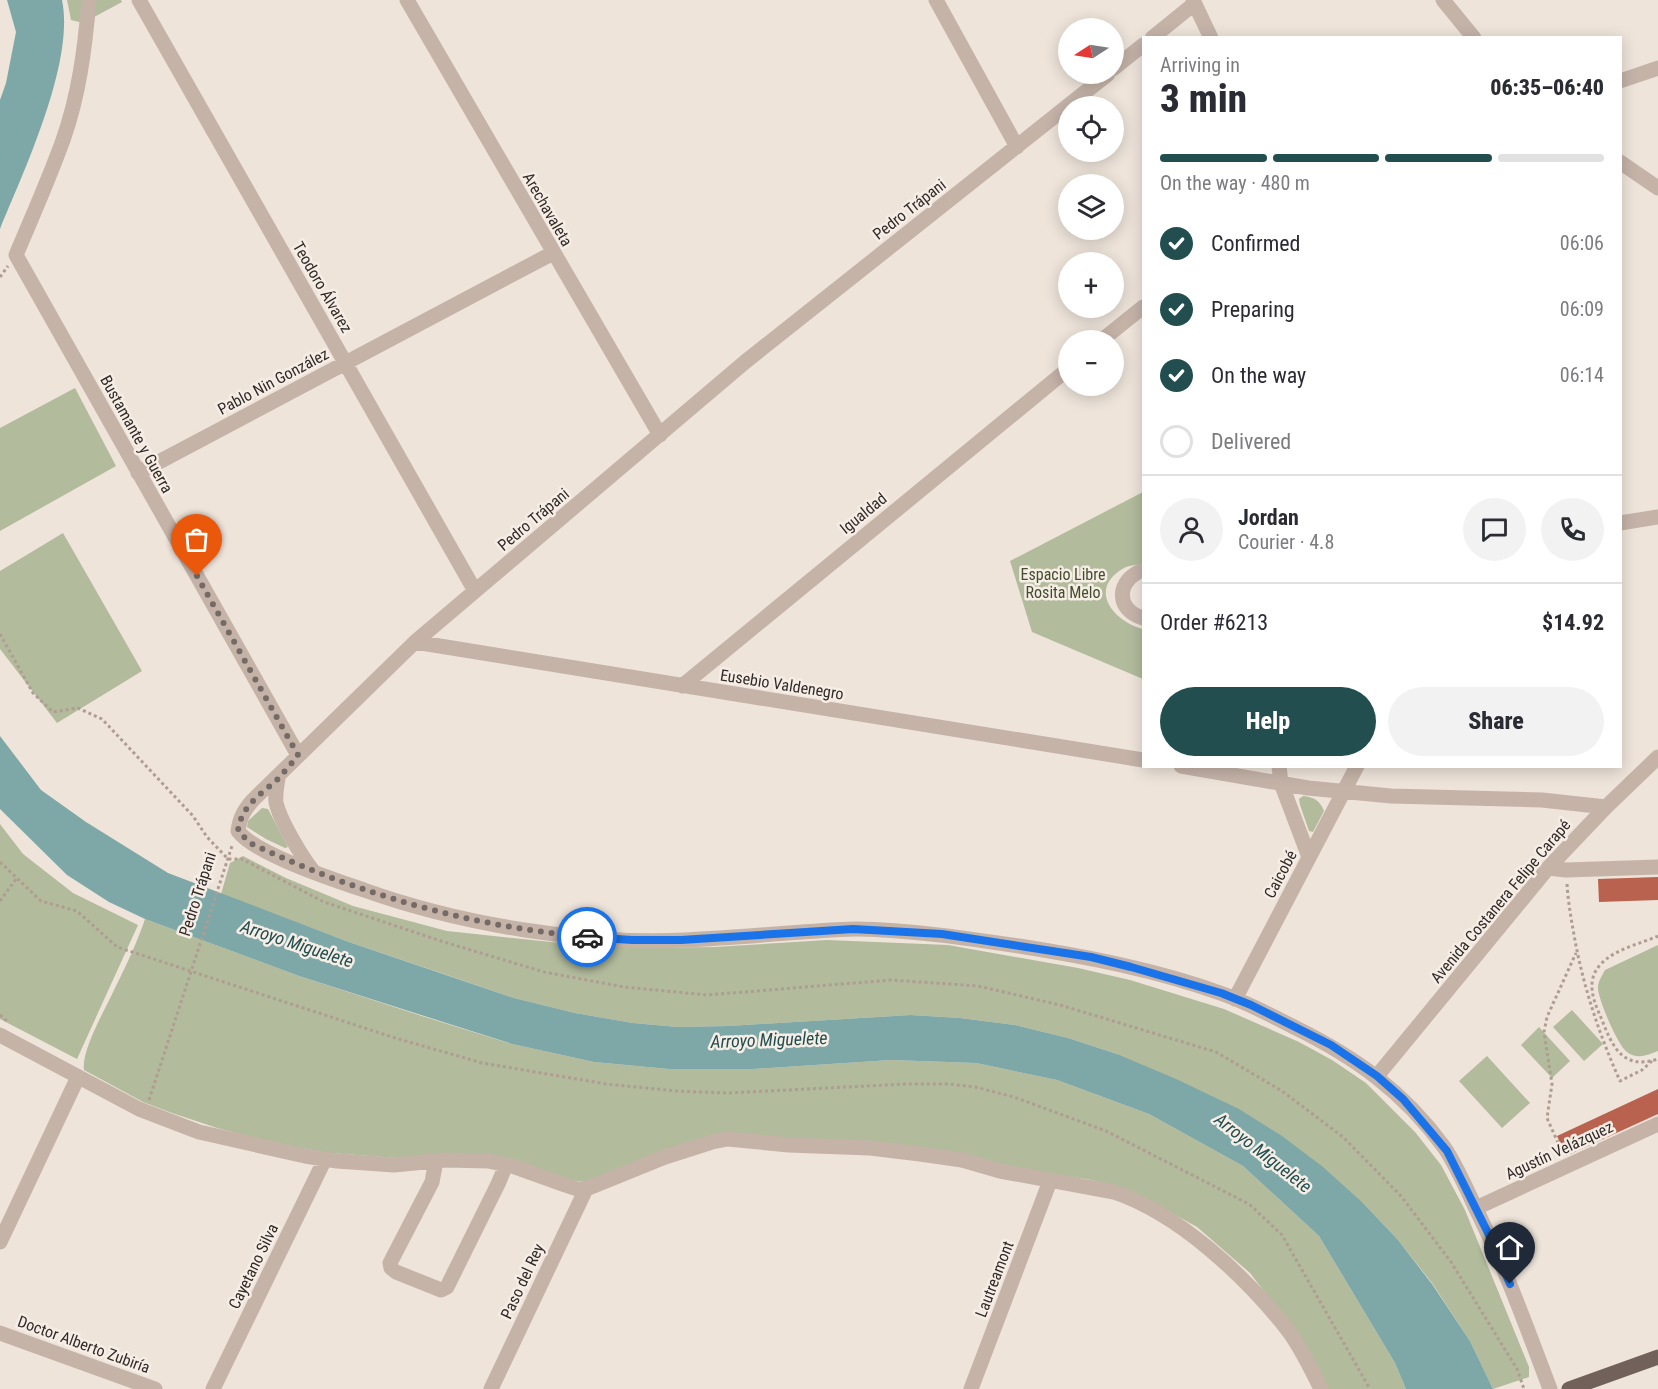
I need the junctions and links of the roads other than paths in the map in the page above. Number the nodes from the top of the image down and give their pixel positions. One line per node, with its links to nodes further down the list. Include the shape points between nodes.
1 (89, 0): 24 (street, Bustamante y Guerra, via 78,87 63,140 16,255)
2 (139, 0): 21 (street, Teodoro Álvarez)
3 (407, 0): 18 (street, Arechavaleta)
4 (936, 0): 15 (street)
5 (1443, 0): 9 (street)
6 (1194, 2): 7 (street); 8 (street)
7 (1154, 36)
8 (1210, 36)
9 (1472, 36)
10 (1142, 46): 11 (street)
11 (1124, 60)
12 (1658, 68): 13 (street)
13 (1622, 80)
14 (1096, 84): 15 (street, Pedro Trápani)
15 (1017, 147): 23 (street, Pedro Trápani, via 745,362)
16 (1622, 163): 17 (street)
17 (1658, 188)
18 (553, 253): 21 (street, Pablo Nin González); 23 (street, Arechavaleta)
19 (1142, 308): 20 (street)
20 (1114, 330)
21 (345, 363): 24 (street, Pablo Nin González); 28 (street, Teodoro Álvarez)
22 (1058, 377): 31 (street, Igualdad)
23 (660, 435): 28 (street, Pedro Trápani)
24 (138, 473): 32 (street, Bustamante y Guerra)
25 (1658, 518): 26 (street)
26 (1622, 523)
27 (1142, 570): 29 (street, via 1127,579 1122,588 1124,603)
28 (475, 591): 30 (street, Pedro Trápani)
29 (1142, 618)
30 (415, 642): 31 (street, Eusebio Valdenegro); 32 (street, Pedro Trápani)
31 (682, 686): 33 (street, Eusebio Valdenegro)
32 (298, 755): 38 (street, Pedro Trápani)
33 (1142, 760)
34 (1654, 764): 41 (street, Avenida Costanera Felipe Carapé)
35 (1193, 768): 39 (street)
36 (1279, 768): 39 (street)
37 (1356, 768): 40 (street, Caicobé)
38 (278, 778): 45 (street, via 276,803); 45 (street, Pedro Trápani, via 245,810 238,831 250,843)
39 (1281, 783): 40 (street); 42 (street)
40 (1344, 791): 41 (street, via 1542,800); 42 (street, Caicobé)
41 (1606, 807): 44 (street, Avenida Costanera Felipe Carapé)
42 (1309, 857): 46 (street, Caicobé)
43 (1658, 867): 44 (street)
44 (1548, 868): 48 (street, Avenida Costanera Felipe Carapé)
45 (315, 873): 46 (street, via 395,901 459,917 555,933 654,941 853,929 942,934 1091,957)
46 (1235, 999): 48 (street, via 1331,1045)
47 (0, 1035): 49 (street)
48 (1377, 1076): 56 (street, via 1403,1099 1447,1151)
49 (78, 1077): 51 (street, via 199,1132); 57 (street)
50 (1658, 1124): 56 (street, Agustín Velázquez)
51 (325, 1159): 52 (street, via 394,1165); 61 (street, Cayetano Silva)
52 (436, 1161): 53 (street, via 474,1160); 53 (street, via 432,1182 390,1263 396,1272 441,1290 447,1287)
53 (506, 1165): 55 (street)
54 (1050, 1181): 55 (street, via 920,1154 728,1139 665,1157); 63 (street, Lautreamont); 64 (street, via 1114,1192 1175,1222 1256,1293 1288,1330)
55 (586, 1189): 62 (street, Paso del Rey)
56 (1476, 1208): 65 (street)
57 (0, 1242)
58 (0, 1333): 60 (street, Doctor Alberto Zubiría)
59 (1658, 1357): 66 (main road)
60 (155, 1389)
61 (213, 1389)
62 (491, 1389)
63 (971, 1389)
64 (1321, 1389)
65 (1550, 1389)
66 (1569, 1389)

